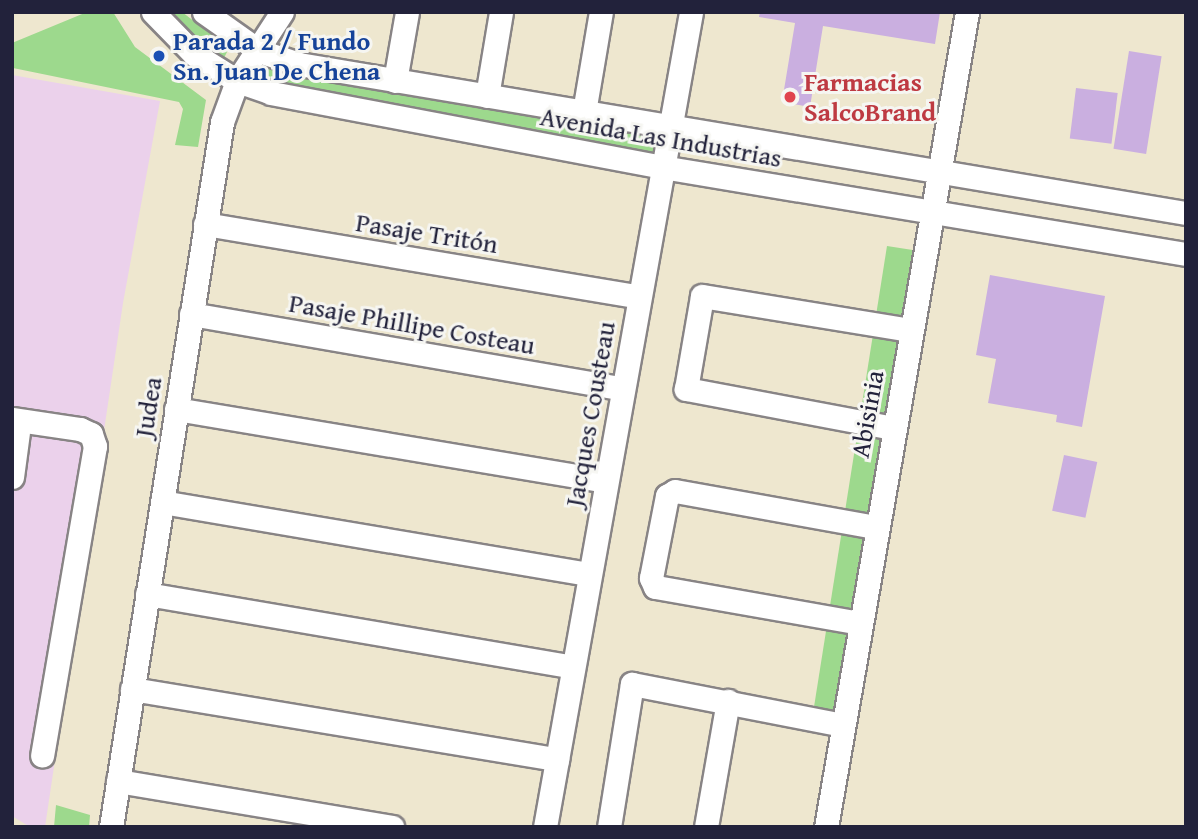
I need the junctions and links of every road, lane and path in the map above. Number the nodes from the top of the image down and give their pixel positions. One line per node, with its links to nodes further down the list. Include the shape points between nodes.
1 (153, 12): 10 (street, Avenida Las Industrias, via 194,54)
2 (204, 12): 9 (street, Avenida Las Industrias)
3 (282, 12): 9 (street, Judea)
4 (407, 12): 11 (street)
5 (501, 12): 12 (street)
6 (601, 12): 13 (street)
7 (691, 12): 14 (street, Jacques Cousteau)
8 (967, 12): 16 (street, Abisinia)
9 (259, 51): 10 (street, Judea); 11 (street, Avenida Las Industrias, via 299,64)
10 (237, 81): 15 (street, Avenida Las Industrias, via 299,99); 19 (street, Judea, via 222,122)
11 (395, 81): 12 (street, Avenida Las Industrias)
12 (488, 96): 13 (street, Avenida Las Industrias)
13 (584, 113): 14 (street, Avenida Las Industrias)
14 (670, 127): 15 (street, Jacques Cousteau); 16 (street, Avenida Las Industrias)
15 (662, 167): 17 (street, Avenida Las Industrias); 21 (street, Jacques Cousteau)
16 (940, 173): 17 (street, Abisinia); 18 (street, Avenida Las Industrias)
17 (930, 212): 20 (street, Avenida Las Industrias); 23 (street, Abisinia)
18 (1186, 214)
19 (205, 224): 21 (street, Pasaje Tritón); 22 (street, Judea)
20 (1186, 254)
21 (639, 297): 24 (street, Jacques Cousteau)
22 (191, 314): 24 (street, Pasaje Phillipe Costeau); 25 (street, Judea)
23 (910, 330): 27 (street, Abisinia); 27 (street, via 702,296 686,389)
24 (623, 389): 29 (street, Jacques Cousteau)
25 (176, 409): 29 (street); 30 (street, Judea)
26 (14, 427): 28 (street); 39 (street, via 95,446)
27 (893, 428): 31 (street, Abisinia)
28 (12, 477)
29 (606, 481): 32 (street, Jacques Cousteau)
30 (162, 502): 32 (street); 33 (street, Judea)
31 (876, 527): 34 (street, Abisinia); 34 (street, via 675,491 667,496 651,578 655,587)
32 (589, 574): 35 (street, Jacques Cousteau)
33 (147, 594): 35 (street); 36 (street, Judea)
34 (860, 623): 38 (street, Abisinia)
35 (573, 667): 40 (street, Jacques Cousteau)
36 (132, 689): 40 (street); 41 (street, Judea)
37 (728, 701): 38 (street); 45 (street, via 632,684); 46 (street)
38 (843, 726): 47 (street, Abisinia)
39 (43, 755)
40 (557, 759): 44 (street, Jacques Cousteau)
41 (118, 781): 42 (street, Judea); 43 (street)
42 (111, 827)
43 (392, 827)
44 (545, 827)
45 (609, 827)
46 (706, 827)
47 (826, 827)

